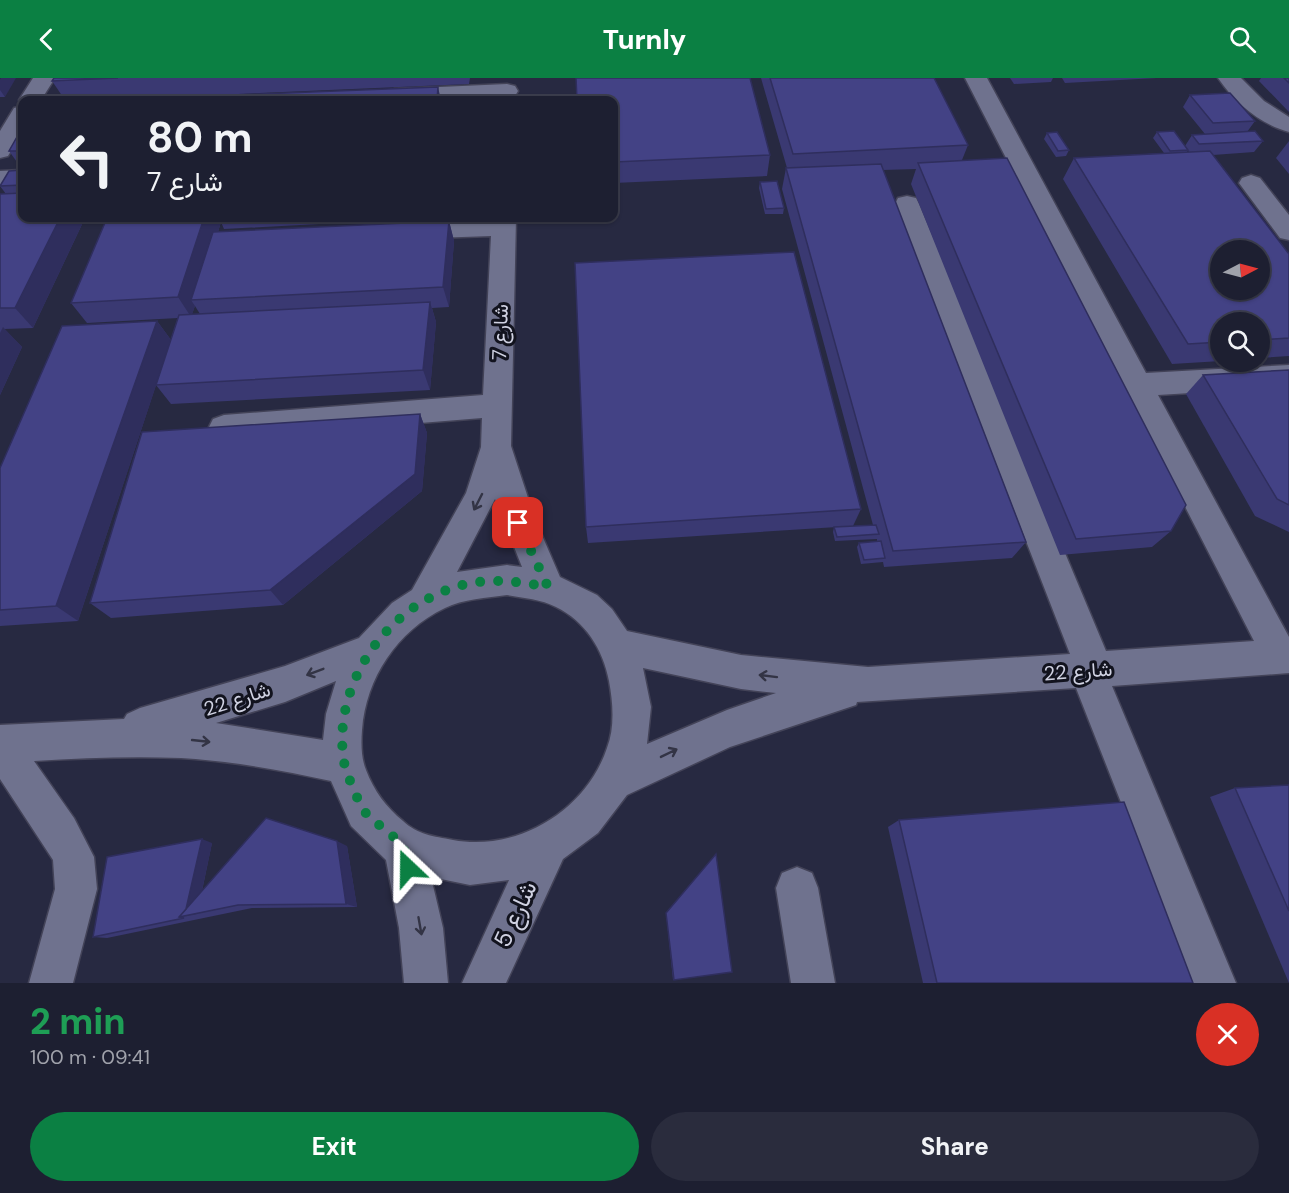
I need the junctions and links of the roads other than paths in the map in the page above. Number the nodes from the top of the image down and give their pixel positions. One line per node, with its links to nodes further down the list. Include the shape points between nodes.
1 (44, 78): 5 (street)
2 (976, 78): 19 (street)
3 (1235, 84): 8 (street, via 1266,109); 9 (street, via 1270,117)
4 (507, 90): 6 (street)
5 (33, 96)
6 (396, 96)
7 (18, 119): 10 (street)
8 (1289, 120)
9 (1289, 125)
10 (0, 151)
11 (18, 177): 12 (street)
12 (0, 178)
13 (1251, 183): 17 (street)
14 (907, 204): 28 (street)
15 (504, 222): 16 (street); 20 (street, شارع 7)
16 (384, 232)
17 (1289, 232)
18 (1289, 376): 19 (street)
19 (1138, 386): 27 (street)
20 (498, 405): 21 (street); 22 (street, شارع 7)
21 (224, 427)
22 (496, 447): 23 (street, شارع 7, via 520,529); 24 (street, شارع 7, one-way to 24, via 481,495)
23 (548, 587): 24 (street, via 507,580 466,585); 25 (street, via 576,600 600,620)
24 (425, 600): 26 (street, via 394,623)
25 (618, 646): 29 (street, شارع 22, one-way to 25, via 741,672); 33 (street, via 632,687 632,732)
26 (369, 651): 30 (street, شارع 22, one-way to 30, via 195,713); 32 (street, via 351,686 342,724)
27 (1285, 656): 28 (street, شارع 22)
28 (1091, 670): 29 (street, شارع 22); 41 (street)
29 (868, 685): 33 (street, شارع 22, one-way to 29, via 742,722)
30 (101, 737): 31 (street, شارع 22); 32 (street, شارع 22, one-way to 32, via 184,739 265,748)
31 (0, 745): 37 (street, via 73,857 76,889)
32 (344, 764): 35 (street, via 364,812)
33 (617, 779): 34 (street, via 588,817)
34 (548, 846): 35 (street, via 500,864 449,864); 39 (street, شارع 5)
35 (404, 848): 38 (street, one-way to 38, via 421,928)
36 (797, 888): 40 (street)
37 (51, 983)
38 (426, 983)
39 (484, 983)
40 (813, 983)
41 (1214, 983)

